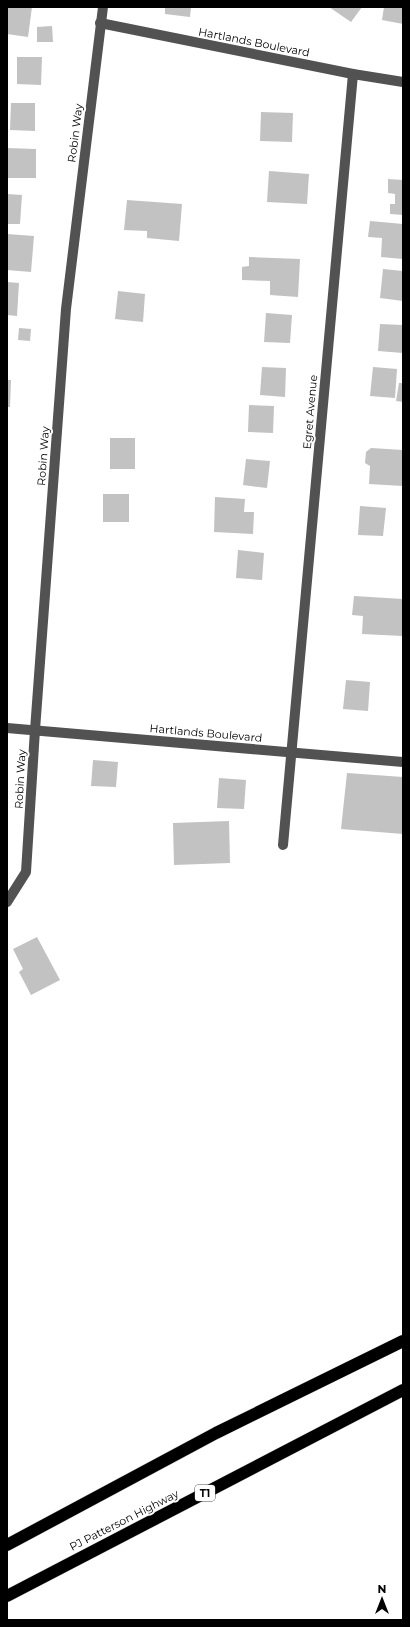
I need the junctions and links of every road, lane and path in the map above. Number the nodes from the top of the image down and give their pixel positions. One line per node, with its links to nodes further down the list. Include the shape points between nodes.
1 (103, 7): 2 (street, Robin Way)
2 (100, 23): 3 (street, Hartlands Boulevard); 6 (street, Robin Way, via 66,309)
3 (353, 74): 4 (street, Hartlands Boulevard); 7 (street, Egret Avenue)
4 (403, 82)
5 (7, 728): 6 (street, Hartlands Boulevard)
6 (35, 730): 7 (street, Hartlands Boulevard); 10 (street, Robin Way, via 26,872)
7 (291, 752): 8 (street, Hartlands Boulevard); 9 (street, Egret Avenue)
8 (403, 762)
9 (283, 845)
10 (7, 902)
11 (403, 1341): 13 (highway, via 216,1433)
12 (403, 1390): 14 (highway, PJ Patterson Highway / T1)
13 (7, 1545)
14 (7, 1596)

